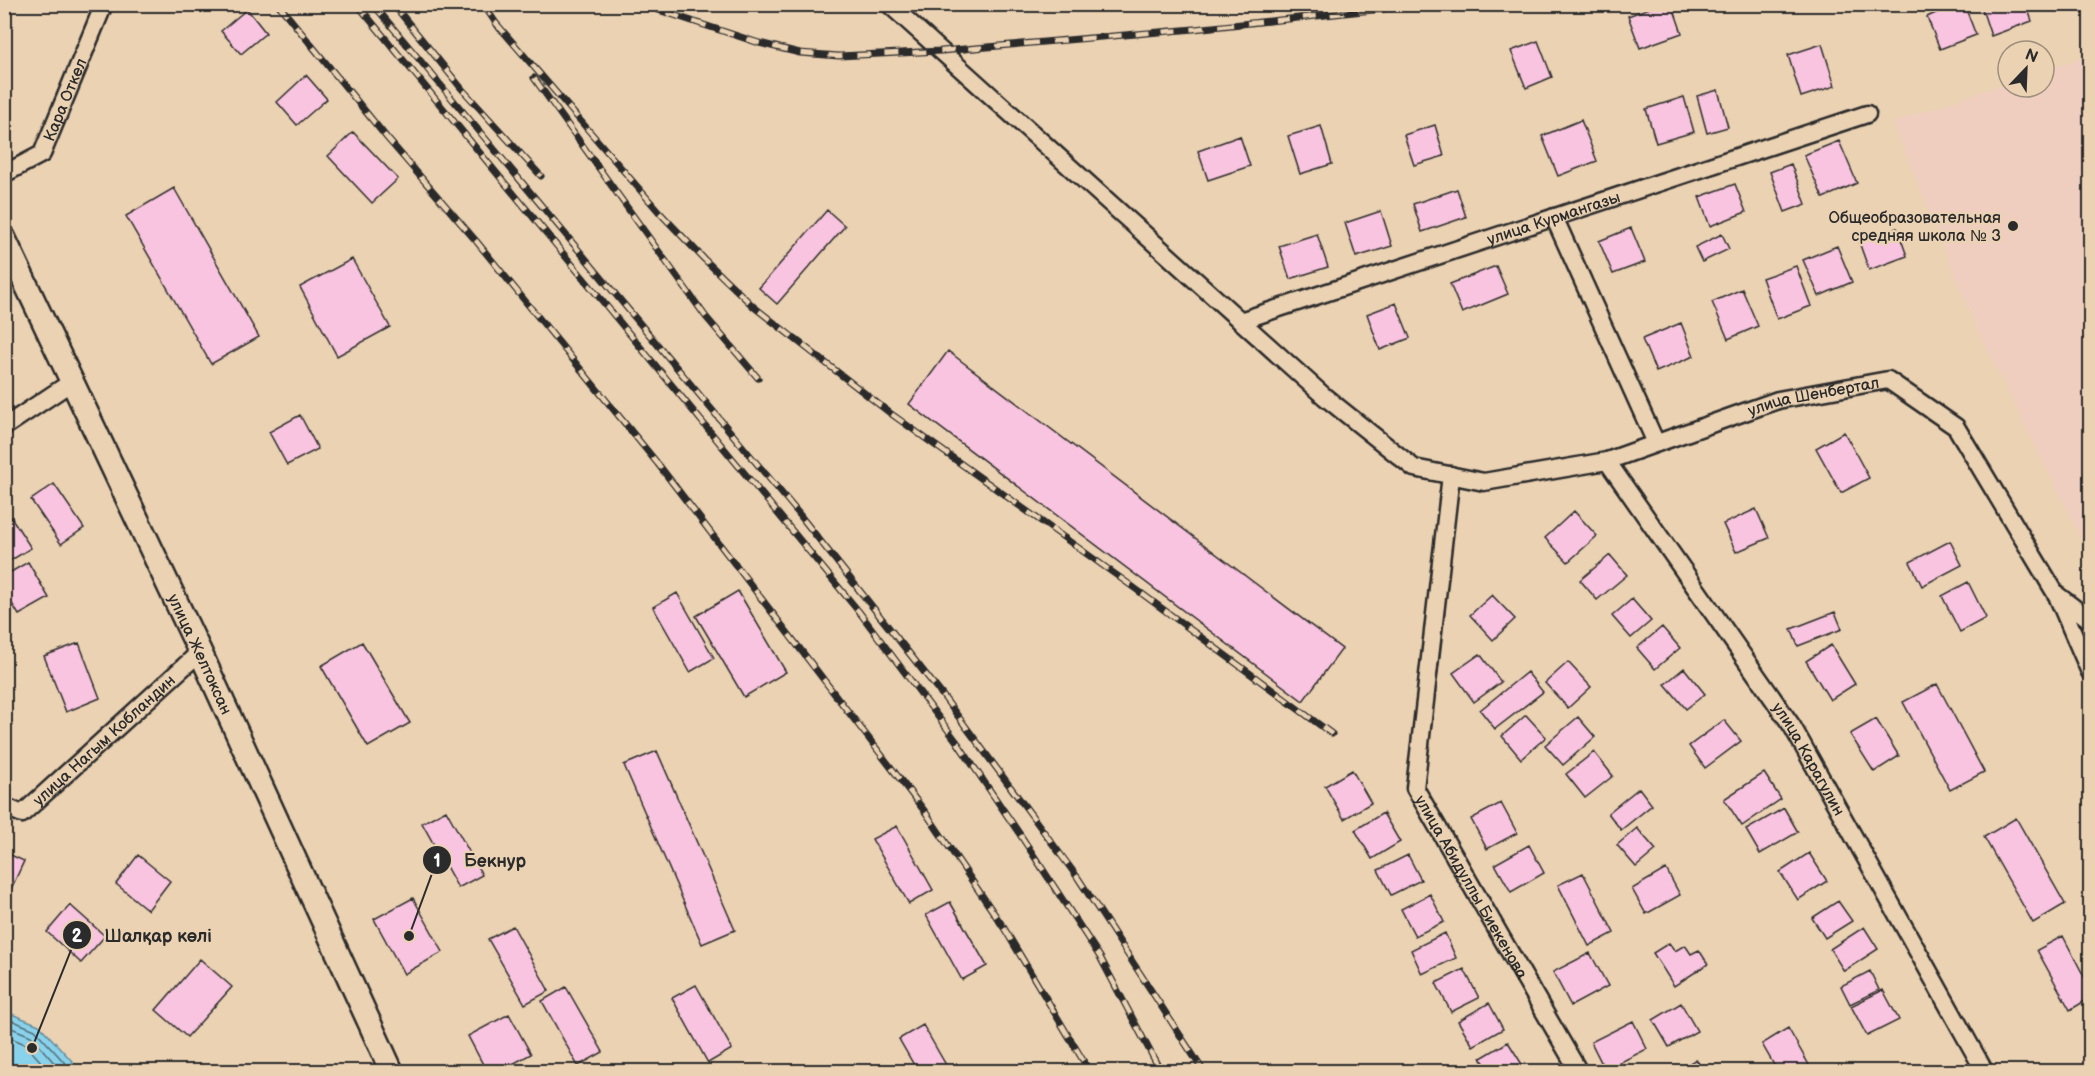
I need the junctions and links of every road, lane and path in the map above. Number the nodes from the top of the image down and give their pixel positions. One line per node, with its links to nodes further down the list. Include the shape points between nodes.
1 (104, 4): 4 (street, Кара Откел, via 42,154)
2 (889, 4): 7 (street, улица Шенбертал)
3 (1867, 114): 5 (street, улица Курмангазы)
4 (4, 174)
5 (1554, 217): 7 (street, улица Курмангазы); 10 (street)
6 (4, 238): 8 (main road, улица Желтоксан)
7 (1240, 321): 12 (street, улица Шенбертал, via 1325,398 1414,468)
8 (73, 381): 9 (street); 15 (main road, улица Желтоксан)
9 (4, 428)
10 (1656, 443): 11 (street, улица Шенбертал); 13 (street, улица Шенбертал, via 1778,400 1888,380 1956,427)
11 (1607, 461): 12 (street, улица Шенбертал, via 1484,482); 20 (street, улица Карагулин, via 1792,726)
12 (1450, 475): 19 (street, улица Абидуллы Биекенова, via 1415,788)
13 (2056, 594): 14 (street, улица Шенбертал); 16 (street)
14 (2091, 620)
15 (200, 652): 17 (street, улица Нагым Кобландин, via 22,814); 18 (main road, улица Желтоксан)
16 (2091, 672)
17 (4, 806)
18 (392, 1071)
19 (1579, 1071)
20 (1985, 1071)

